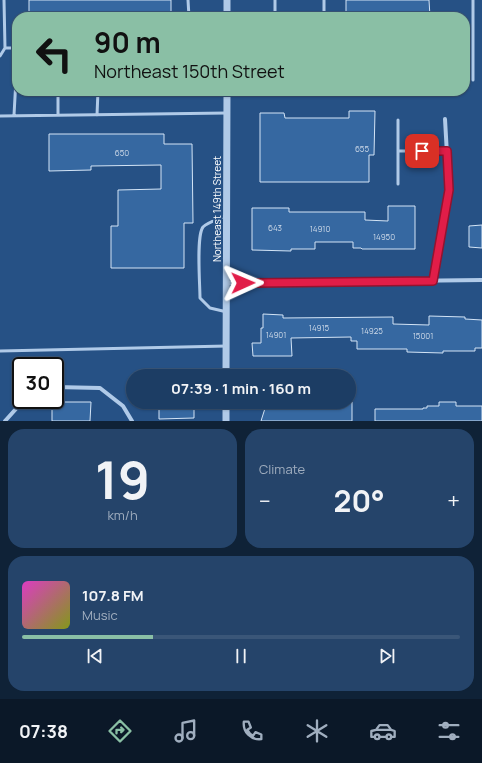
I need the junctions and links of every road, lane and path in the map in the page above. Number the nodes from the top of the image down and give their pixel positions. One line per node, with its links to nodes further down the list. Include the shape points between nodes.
1 (4, 0): 11 (lane)
2 (188, 0): 7 (lane)
3 (226, 0): 8 (street)
4 (275, 0): 9 (lane)
5 (324, 0): 10 (lane)
6 (473, 0): 14 (lane)
7 (188, 12)
8 (227, 12)
9 (275, 12)
10 (324, 12)
11 (5, 48): 12 (lane); 13 (lane)
12 (12, 48)
13 (0, 56)
14 (473, 80)
15 (15, 96): 23 (lane)
16 (58, 96): 21 (lane)
17 (98, 96): 20 (lane)
18 (227, 96): 19 (street, Northeast 149th Street)
19 (227, 113): 20 (lane); 29 (street, Northeast 149th Street)
20 (97, 114): 21 (lane)
21 (58, 115): 23 (lane)
22 (0, 116): 23 (lane)
23 (14, 116)
24 (445, 119): 27 (street)
25 (398, 120): 26 (lane)
26 (398, 151): 27 (lane); 28 (lane)
27 (447, 151): 31 (street, via 449,190)
28 (398, 184)
29 (227, 215): 32 (street, Northeast 149th Street); 33 (lane, via 204,226 199,233 200,298 210,308)
30 (482, 280): 31 (street)
31 (433, 281): 32 (street)
32 (227, 283): 33 (street, Northeast 149th Street)
33 (227, 312): 34 (street, Northeast 149th Street)
34 (227, 346): 35 (lane); 36 (street, Northeast 149th Street)
35 (0, 352)
36 (226, 369)
37 (64, 387): 41 (street, via 100,388 123,406)
38 (16, 409): 40 (street)
39 (226, 409): 42 (street)
40 (6, 421)
41 (132, 421)
42 (226, 421)

